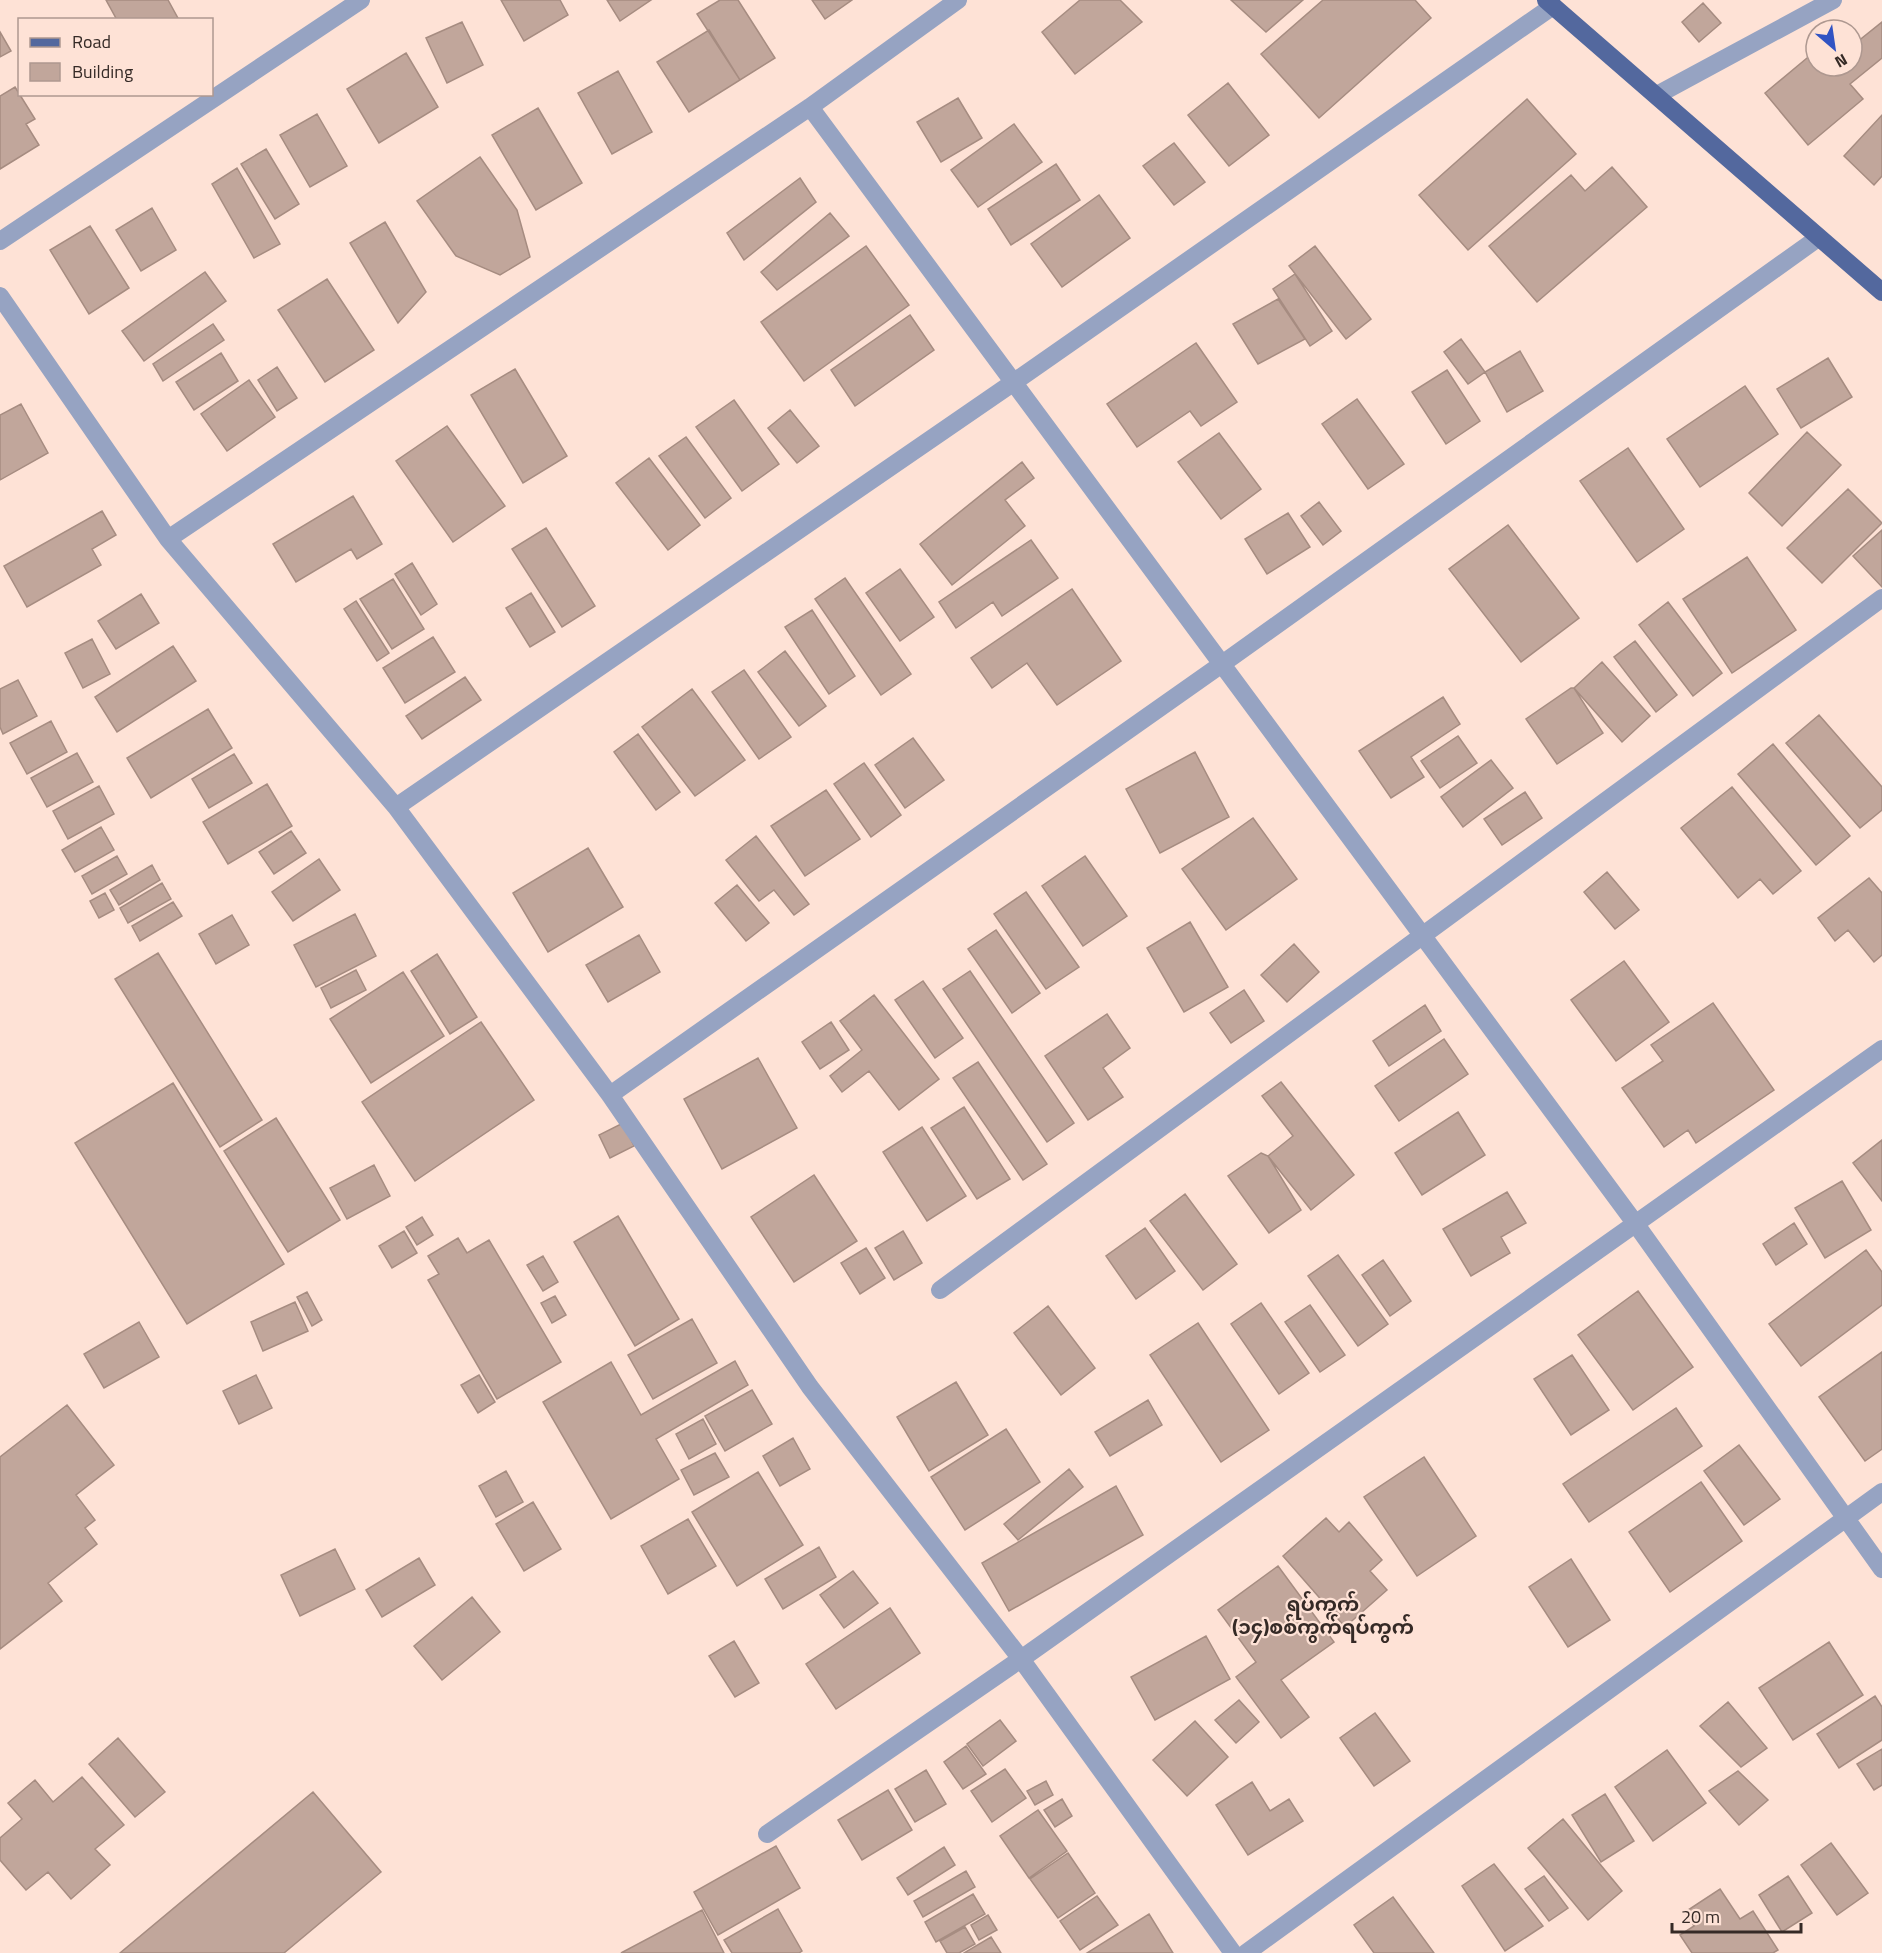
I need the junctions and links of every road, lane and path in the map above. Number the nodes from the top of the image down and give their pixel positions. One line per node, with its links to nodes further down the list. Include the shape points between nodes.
1 (361, 0): 8 (street)
2 (958, 0): 6 (street)
3 (1833, 0): 5 (street)
4 (1550, 3): 5 (main road); 11 (street)
5 (1657, 95): 7 (main road)
6 (810, 107): 11 (street); 12 (street)
7 (1818, 238): 9 (main road); 14 (street)
8 (0, 241)
9 (1882, 292)
10 (0, 296): 12 (street)
11 (1014, 382): 14 (street); 15 (street)
12 (168, 539): 15 (street)
13 (1882, 598): 16 (street)
14 (1222, 664): 16 (street); 18 (street)
15 (396, 807): 18 (street)
16 (1423, 934): 19 (street); 20 (street)
17 (1882, 1048): 19 (street)
18 (609, 1095): 24 (street, via 810,1387)
19 (1635, 1223): 22 (street); 24 (street)
20 (940, 1290)
21 (1882, 1492): 22 (street)
22 (1847, 1517): 23 (street); 27 (street)
23 (1882, 1569)
24 (1022, 1659): 25 (street); 26 (street)
25 (767, 1834)
26 (1233, 1953)
27 (1246, 1953)

